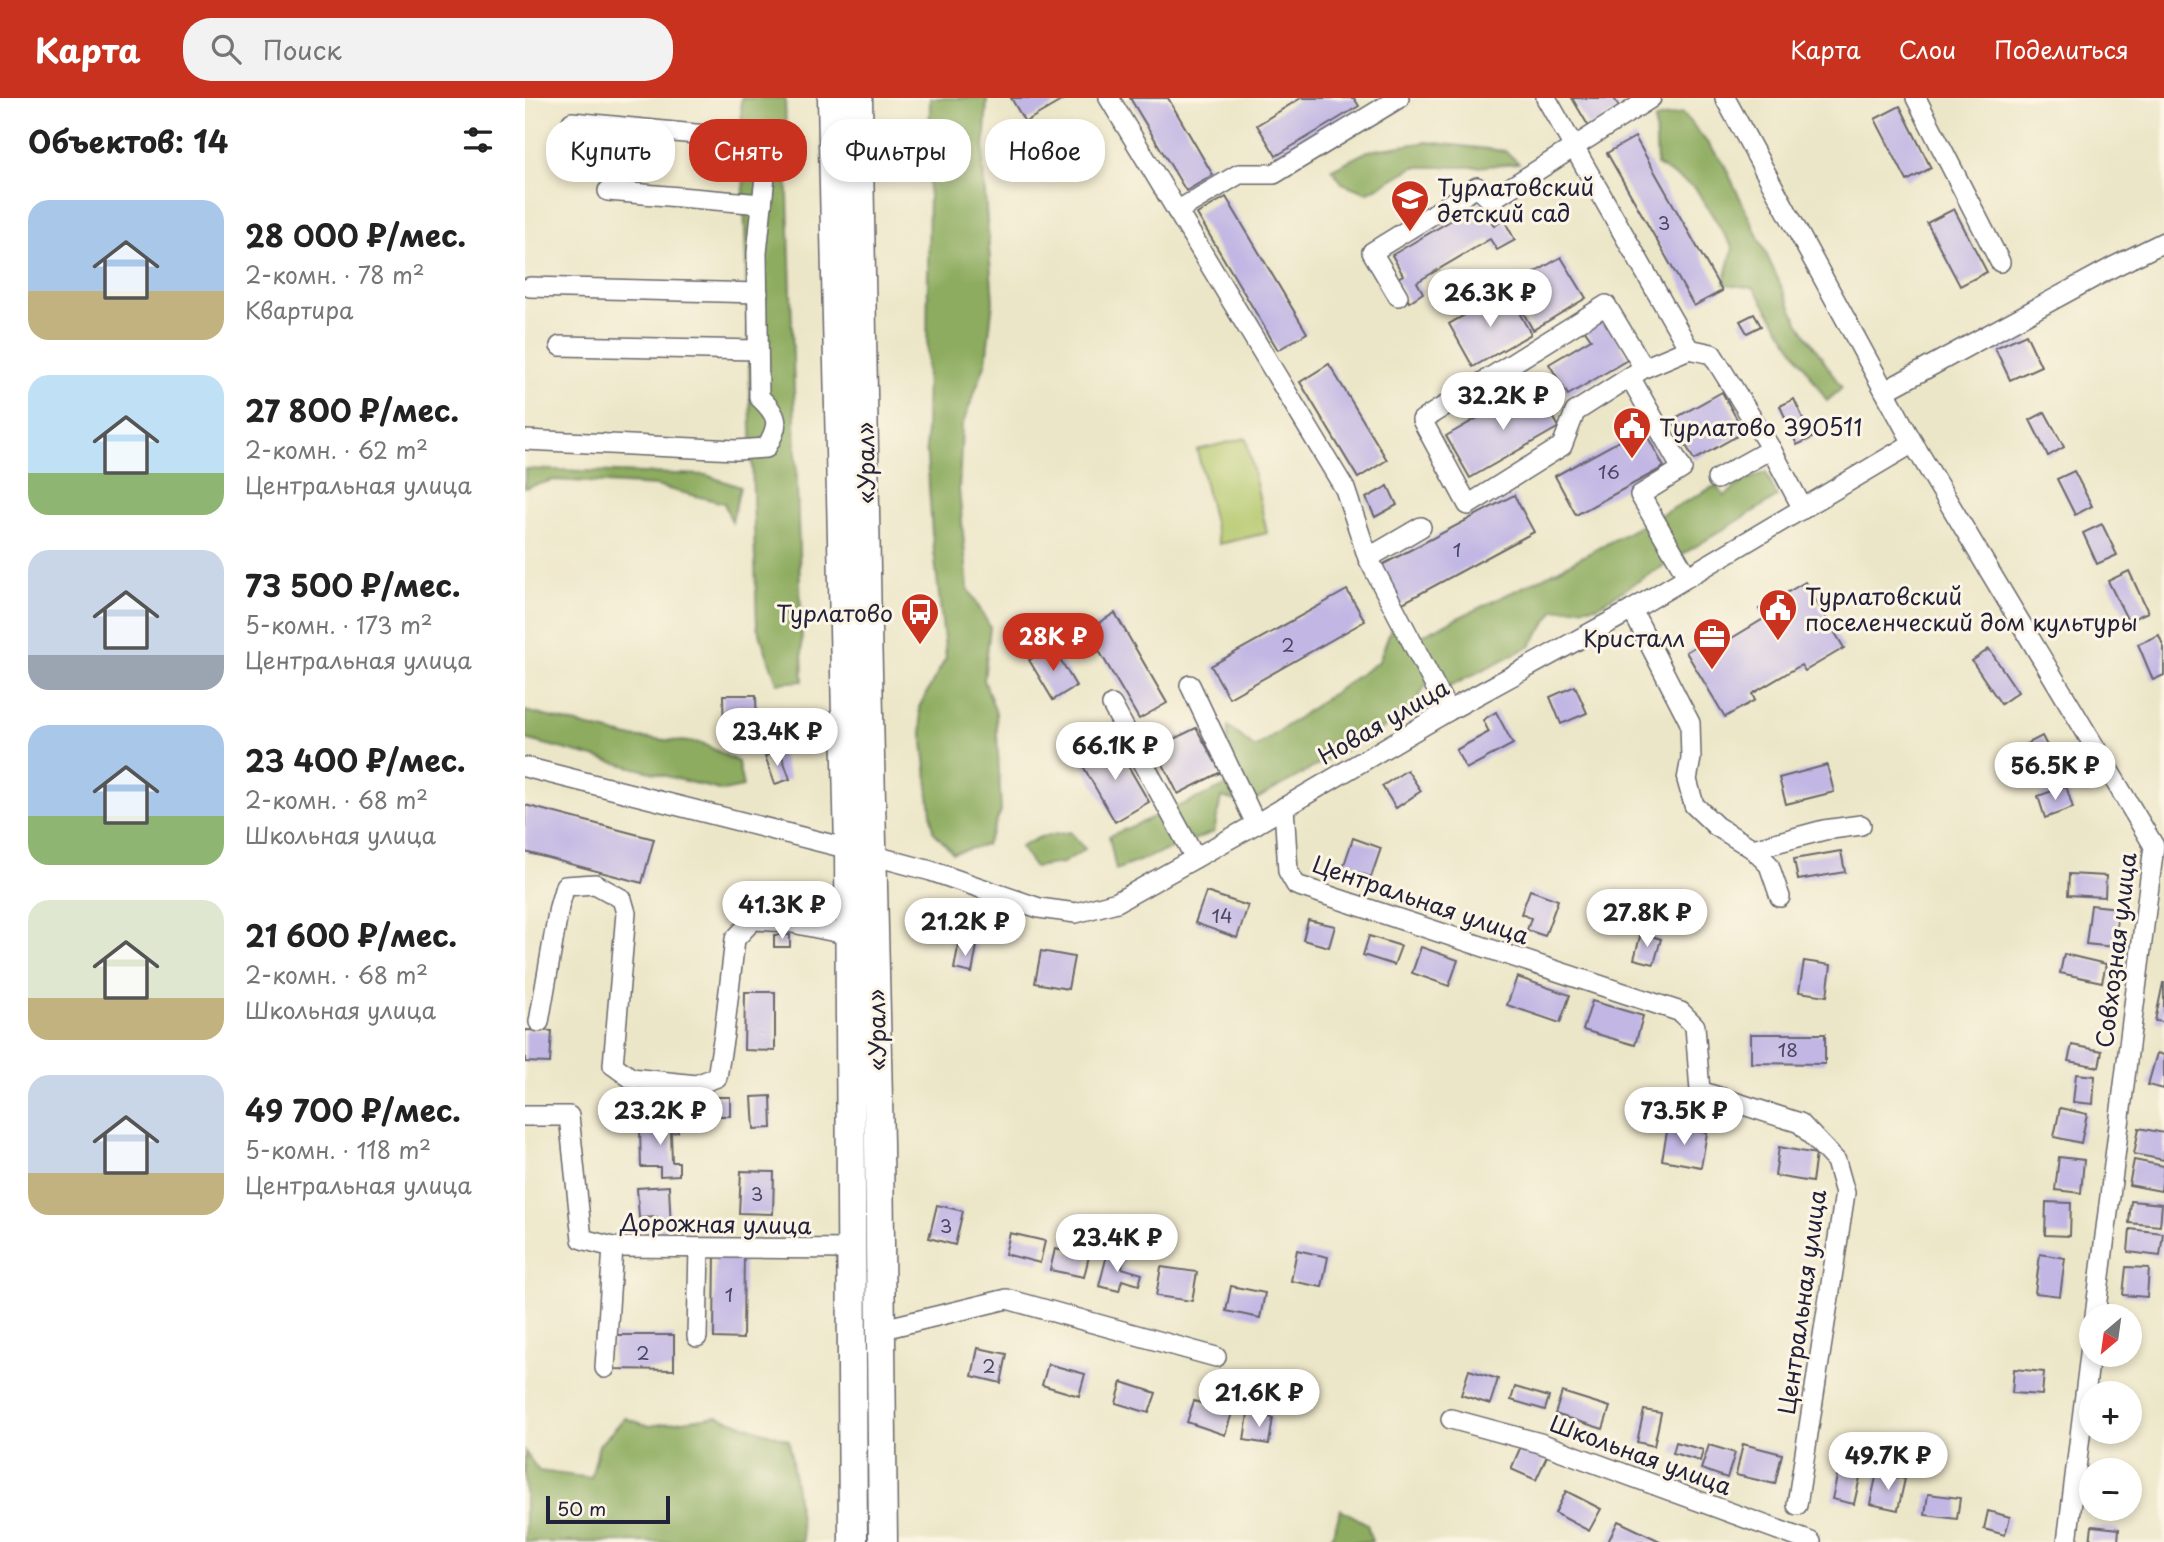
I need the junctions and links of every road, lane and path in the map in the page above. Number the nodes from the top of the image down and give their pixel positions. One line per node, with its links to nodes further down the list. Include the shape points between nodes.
1 (832, 98): 41 (highway, «Урал»)
2 (858, 98): 41 (highway, «Урал»)
3 (1109, 98): 13 (street)
4 (1399, 98): 13 (street, via 1274,174 1239,174)
5 (1546, 98): 10 (street)
6 (1651, 98): 10 (street)
7 (1724, 98): 23 (street, Совхозная улица)
8 (1916, 98): 15 (street)
9 (675, 132): 12 (street, via 726,137 750,148 765,176)
10 (1575, 146): 18 (street, via 1491,200 1477,187 1372,252); 20 (street)
11 (608, 191): 12 (street)
12 (762, 204): 17 (street)
13 (1177, 211): 30 (street, via 1345,489)
14 (2164, 242): 23 (street)
15 (2000, 262)
16 (530, 287): 17 (street)
17 (758, 293): 21 (street)
18 (1398, 296)
19 (560, 346): 21 (street)
20 (1689, 349): 22 (street); 26 (street, via 1712,354)
21 (758, 350): 24 (street, via 759,397 774,411 777,429 766,448)
22 (1637, 373): 22 (street, via 1574,412 1562,446 1468,505 1422,420 1606,305); 31 (street, via 1682,469 1640,495)
23 (1885, 391): 25 (street, Совхозная улица)
24 (525, 440)
25 (1913, 443): 28 (street, Новая улица); 52 (street, Совхозная улица, via 2154,846)
26 (1770, 449): 27 (street); 28 (street)
27 (1717, 479)
28 (1803, 509): 31 (street, Новая улица)
29 (1421, 527): 30 (street)
30 (1368, 558): 35 (street)
31 (1687, 576): 32 (street, Новая улица)
32 (1632, 610): 35 (street, Новая улица); 40 (street, via 1690,723 1687,780 1694,805 1716,826)
33 (1190, 685): 38 (street)
34 (1112, 705): 42 (street)
35 (1448, 711): 37 (street, Новая улица)
36 (525, 767): 41 (street, Новая улица)
37 (1284, 807): 38 (street, Новая улица); 59 (street, Центральная улица, via 1288,871 1296,885 1681,1012 1695,1026 1700,1091 1800,1123 1836,1161 1845,1193)
38 (1256, 824): 42 (street, Новая улица)
39 (1861, 825): 40 (street)
40 (1753, 849): 44 (street, via 1769,865)
41 (861, 852): 43 (street, Новая улица); 45 (highway, «Урал»); 46 (highway, «Урал»)
42 (1195, 858): 43 (street, Новая улица, via 1117,902 1076,913 1039,908)
43 (911, 867): 45 (street, via 884,883)
44 (1780, 897)
45 (873, 903): 53 (highway, «Урал»)
46 (849, 935): 47 (street, via 753,920 735,939 717,1077 696,1085 631,1078 613,1065 626,913 622,899 595,884 565,886); 51 (highway, «Урал»)
47 (539, 1021)
48 (525, 1116): 49 (street, Дорожная улица, via 569,1116 582,1239)
49 (613, 1247): 50 (street, Дорожная улица); 57 (street)
50 (699, 1248): 51 (street, Дорожная улица); 54 (street)
51 (850, 1249): 60 (highway, «Урал»)
52 (2097, 1304)
53 (879, 1329): 55 (street, via 1007,1299); 61 (highway, «Урал»)
54 (697, 1337)
55 (1216, 1357)
56 (2088, 1367): 63 (street)
57 (605, 1368)
58 (1451, 1419): 62 (street, Школьная улица, via 1541,1443)
59 (1797, 1505)
60 (853, 1542)
61 (883, 1542)
62 (1811, 1542)
63 (2067, 1542)

